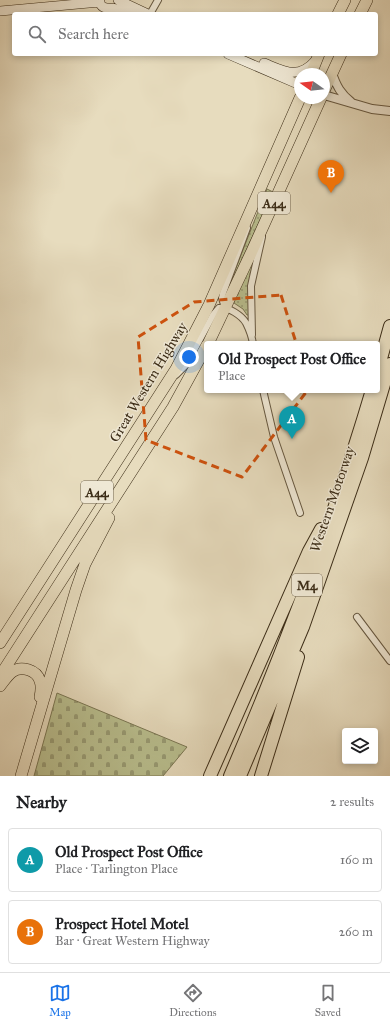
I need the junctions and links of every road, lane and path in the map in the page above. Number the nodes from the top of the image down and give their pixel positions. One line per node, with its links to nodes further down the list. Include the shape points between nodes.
1 (158, 0): 9 (street)
2 (345, 0): 10 (highway)
3 (367, 0): 11 (highway)
4 (100, 1): 5 (main road, via 104,8); 6 (main road)
5 (115, 3): 7 (main road); 8 (main road)
6 (0, 11)
7 (126, 12)
8 (143, 12)
9 (150, 12)
10 (339, 12)
11 (361, 12)
12 (232, 56): 15 (main road)
13 (340, 56): 17 (highway)
14 (318, 57): 15 (main road, via 304,71 298,72 286,71 262,62); 16 (highway)
15 (246, 62): 19 (main road)
16 (313, 68)
17 (332, 72): 18 (highway); 23 (street, via 339,91)
18 (330, 77)
19 (294, 82)
20 (330, 97): 23 (street)
21 (297, 104): 25 (highway, Great Western Highway / A44)
22 (318, 104): 26 (highway, A44)
23 (353, 104): 24 (street)
24 (390, 111)
25 (254, 202): 27 (street, via 245,238 223,294); 35 (highway, Great Western Highway / A44, via 206,312)
26 (267, 218): 27 (highway, A44); 30 (street, via 251,286)
27 (225, 308): 29 (highway, A44); 31 (street, via 246,322); 35 (street, via 219,308 214,313 186,365)
28 (390, 326): 33 (highway)
29 (209, 341)
30 (253, 341)
31 (253, 341)
32 (204, 350): 38 (highway, A44)
33 (380, 362)
34 (390, 364): 42 (highway, Western Motorway / M4, via 362,458)
35 (168, 383): 43 (highway, Great Western Highway / A44)
36 (264, 393): 40 (street, via 274,437)
37 (371, 393): 39 (highway, Western Motorway / M4)
38 (142, 456): 44 (highway, A44); 50 (highway, via 85,564)
39 (338, 501): 45 (highway, via 309,551); 53 (highway, Western Motorway / M4, via 279,658)
40 (300, 513)
41 (357, 617): 46 (street)
42 (303, 627): 54 (highway, Western Motorway / M4); 55 (highway, via 301,649)
43 (2, 640): 44 (highway, via 8,647)
44 (22, 642): 47 (highway, A44)
45 (263, 656): 51 (highway, via 238,700); 52 (highway)
46 (390, 661)
47 (0, 676)
48 (0, 686): 49 (highway, via 18,669 34,672 40,682 40,696)
49 (17, 776)
50 (21, 776)
51 (204, 776)
52 (210, 776)
53 (230, 776)
54 (240, 776)
55 (261, 776)

